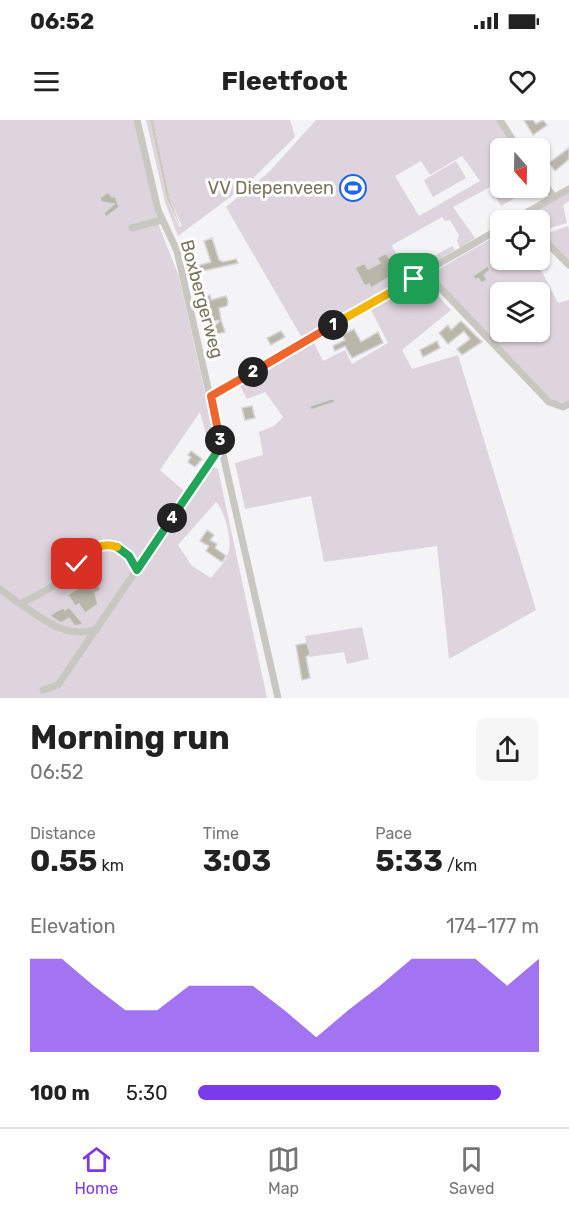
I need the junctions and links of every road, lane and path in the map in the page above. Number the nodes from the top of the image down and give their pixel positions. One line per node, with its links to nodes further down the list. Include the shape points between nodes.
1 (137, 120): 8 (street, Boxbergerweg)
2 (500, 120): 3 (street)
3 (512, 138)
4 (569, 189): 6 (street)
5 (550, 192): 6 (street)
6 (554, 197): 7 (street)
7 (533, 210)
8 (162, 220): 9 (street); 14 (street, Boxbergerweg, via 177,251)
9 (132, 228)
10 (490, 234): 13 (street)
11 (550, 246): 12 (street)
12 (569, 265)
13 (425, 272): 14 (street); 15 (street, via 549,402 563,407)
14 (211, 396): 16 (street, Boxbergerweg)
15 (569, 404)
16 (221, 446): 17 (street); 22 (street, Boxbergerweg)
17 (137, 570): 19 (street, via 129,556 118,548 108,544 94,547 53,586); 20 (street)
18 (0, 589): 19 (street)
19 (20, 604): 20 (street, via 62,630 80,634)
20 (96, 630): 21 (street, via 58,685)
21 (43, 690)
22 (278, 698)

